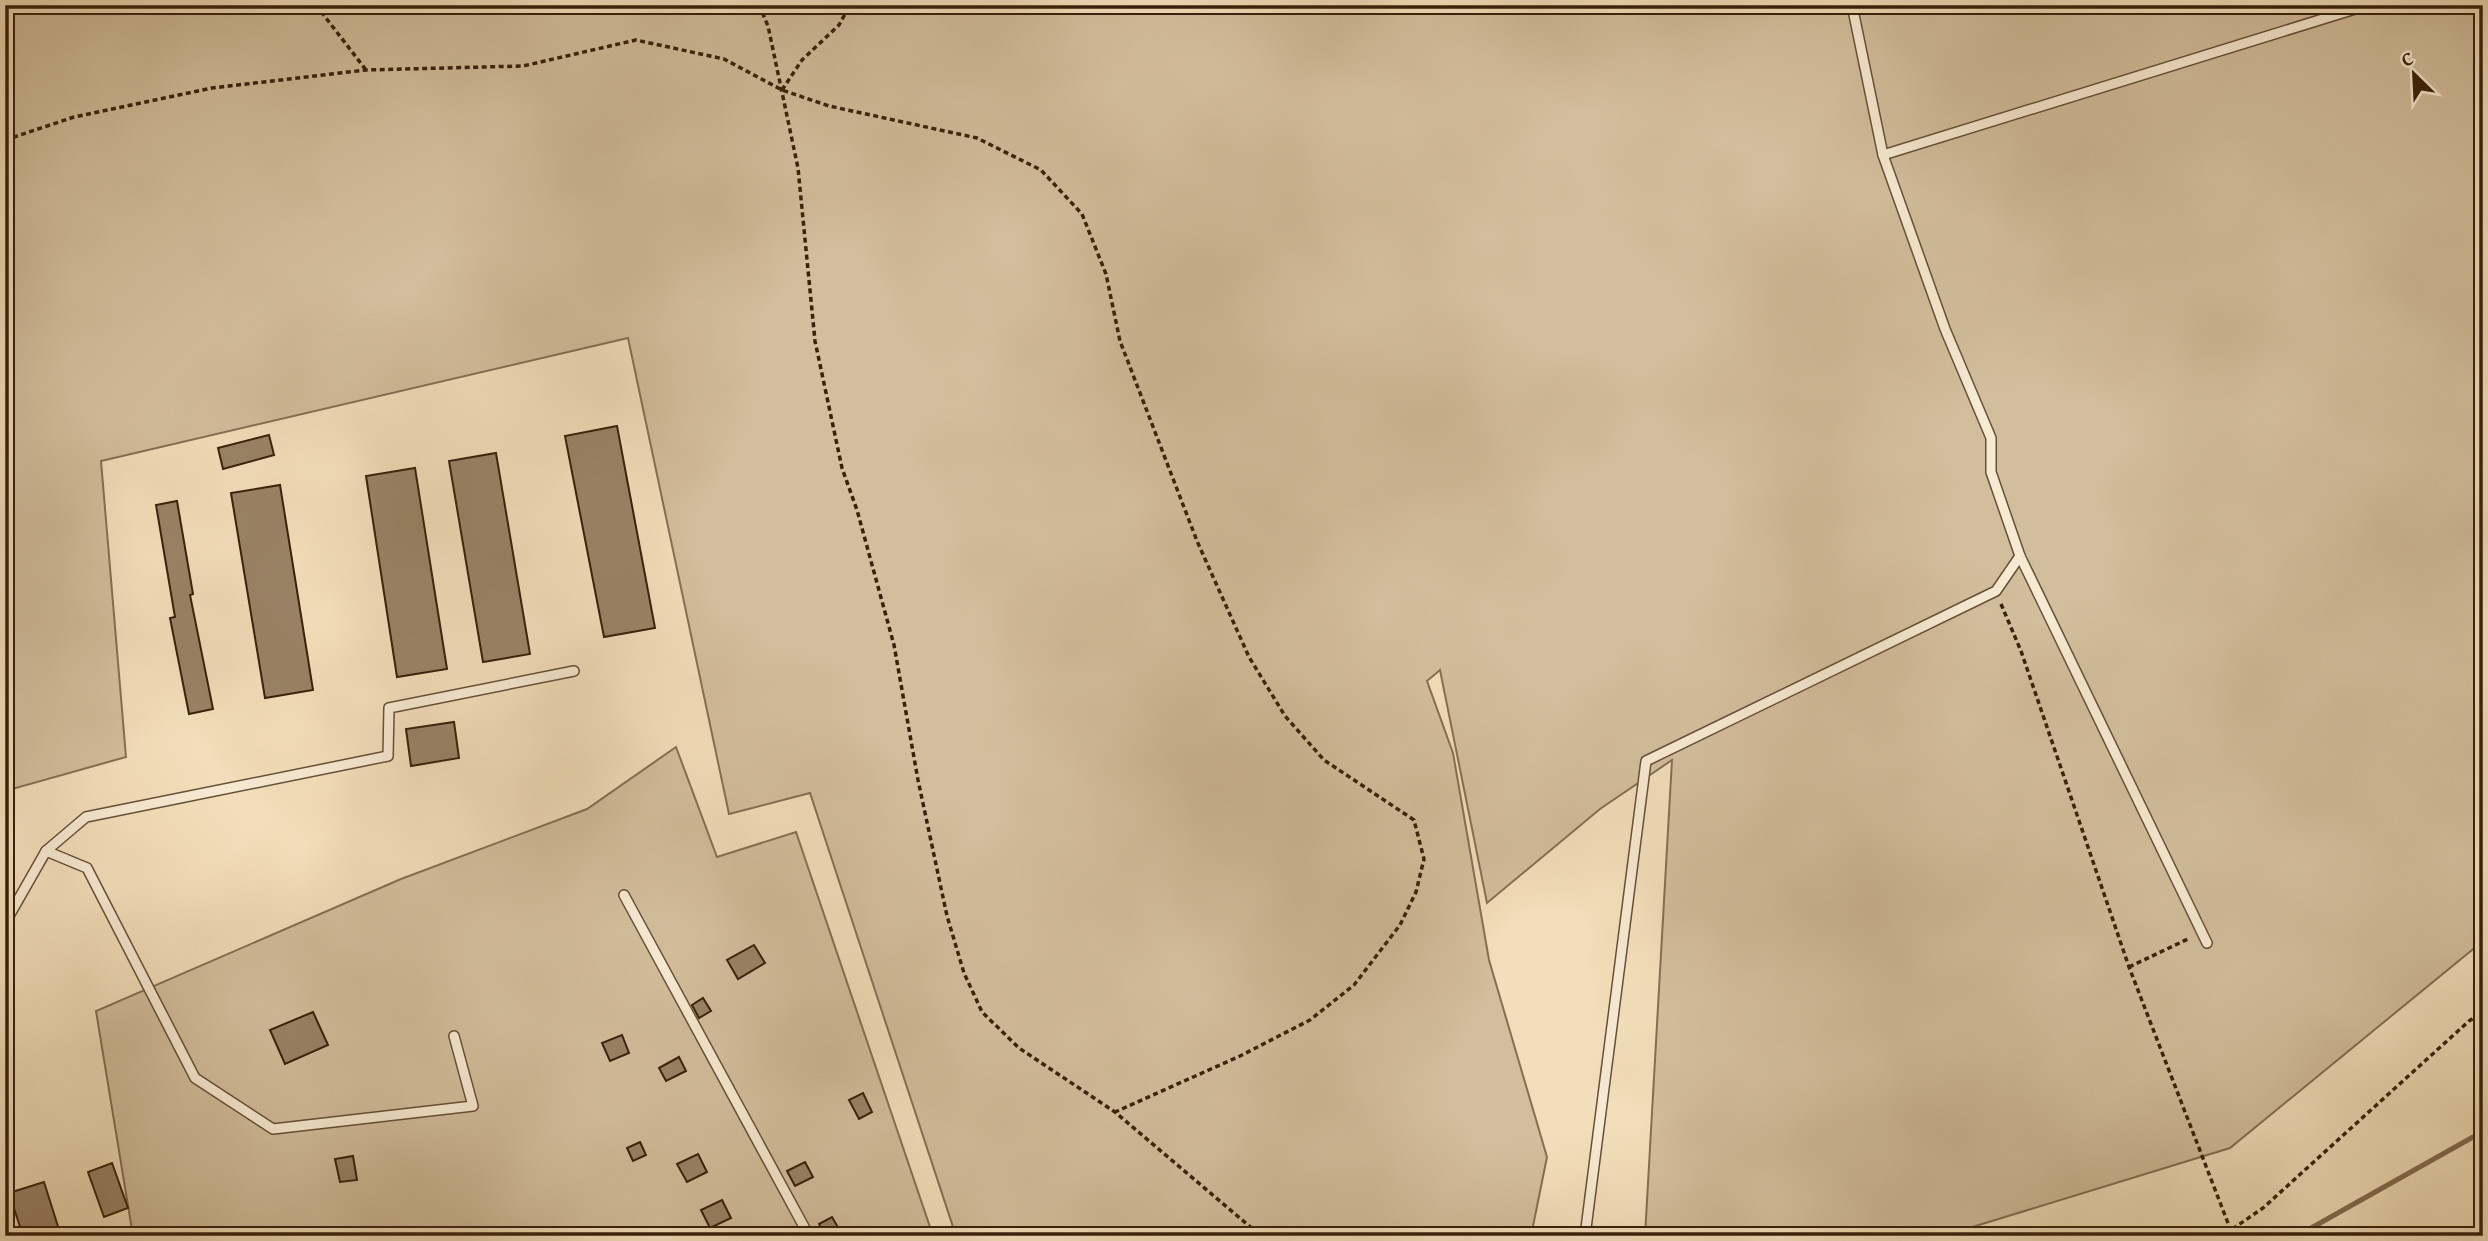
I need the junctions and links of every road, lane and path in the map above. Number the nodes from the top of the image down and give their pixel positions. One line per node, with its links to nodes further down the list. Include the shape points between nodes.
1 (316, 5): 6 (path)
2 (760, 5): 7 (path)
3 (850, 5): 7 (path, via 839,25 802,60)
4 (1852, 5): 9 (lane)
5 (2368, 5): 9 (lane)
6 (366, 70): 7 (path, via 523,66 636,40 724,58); 8 (path, via 212,88 74,117)
7 (782, 90): 21 (path, via 798,168 815,341 842,468 894,645 947,916 964,972 982,1012 1019,1048); 21 (path, via 855,112 977,138 1041,170 1082,214 1106,274 1121,341 1147,415 1250,657 1285,716 1324,760 1414,820 1424,859 1416,892 1400,925 1354,985 1310,1020)
8 (5, 140)
9 (1883, 156): 10 (lane, via 1945,329 1991,438 1991,472)
10 (2020, 556): 11 (lane); 16 (lane)
11 (1996, 591): 18 (path, via 2021,651); 25 (lane, via 1646,761)
12 (574, 671): 13 (lane, via 389,708 388,756 86,817)
13 (46, 850): 15 (lane); 20 (lane, via 87,868 195,1078 273,1129 473,1107)
14 (624, 895): 23 (lane)
15 (5, 923)
16 (2201, 932): 17 (lane); 18 (path)
17 (2207, 943)
18 (2129, 967): 22 (path)
19 (2483, 1012): 22 (path, via 2263,1208)
20 (454, 1036)
21 (1115, 1112): 24 (path)
22 (2231, 1230): 26 (path)
23 (809, 1236)
24 (1261, 1236)
25 (1585, 1236)
26 (2231, 1236)

